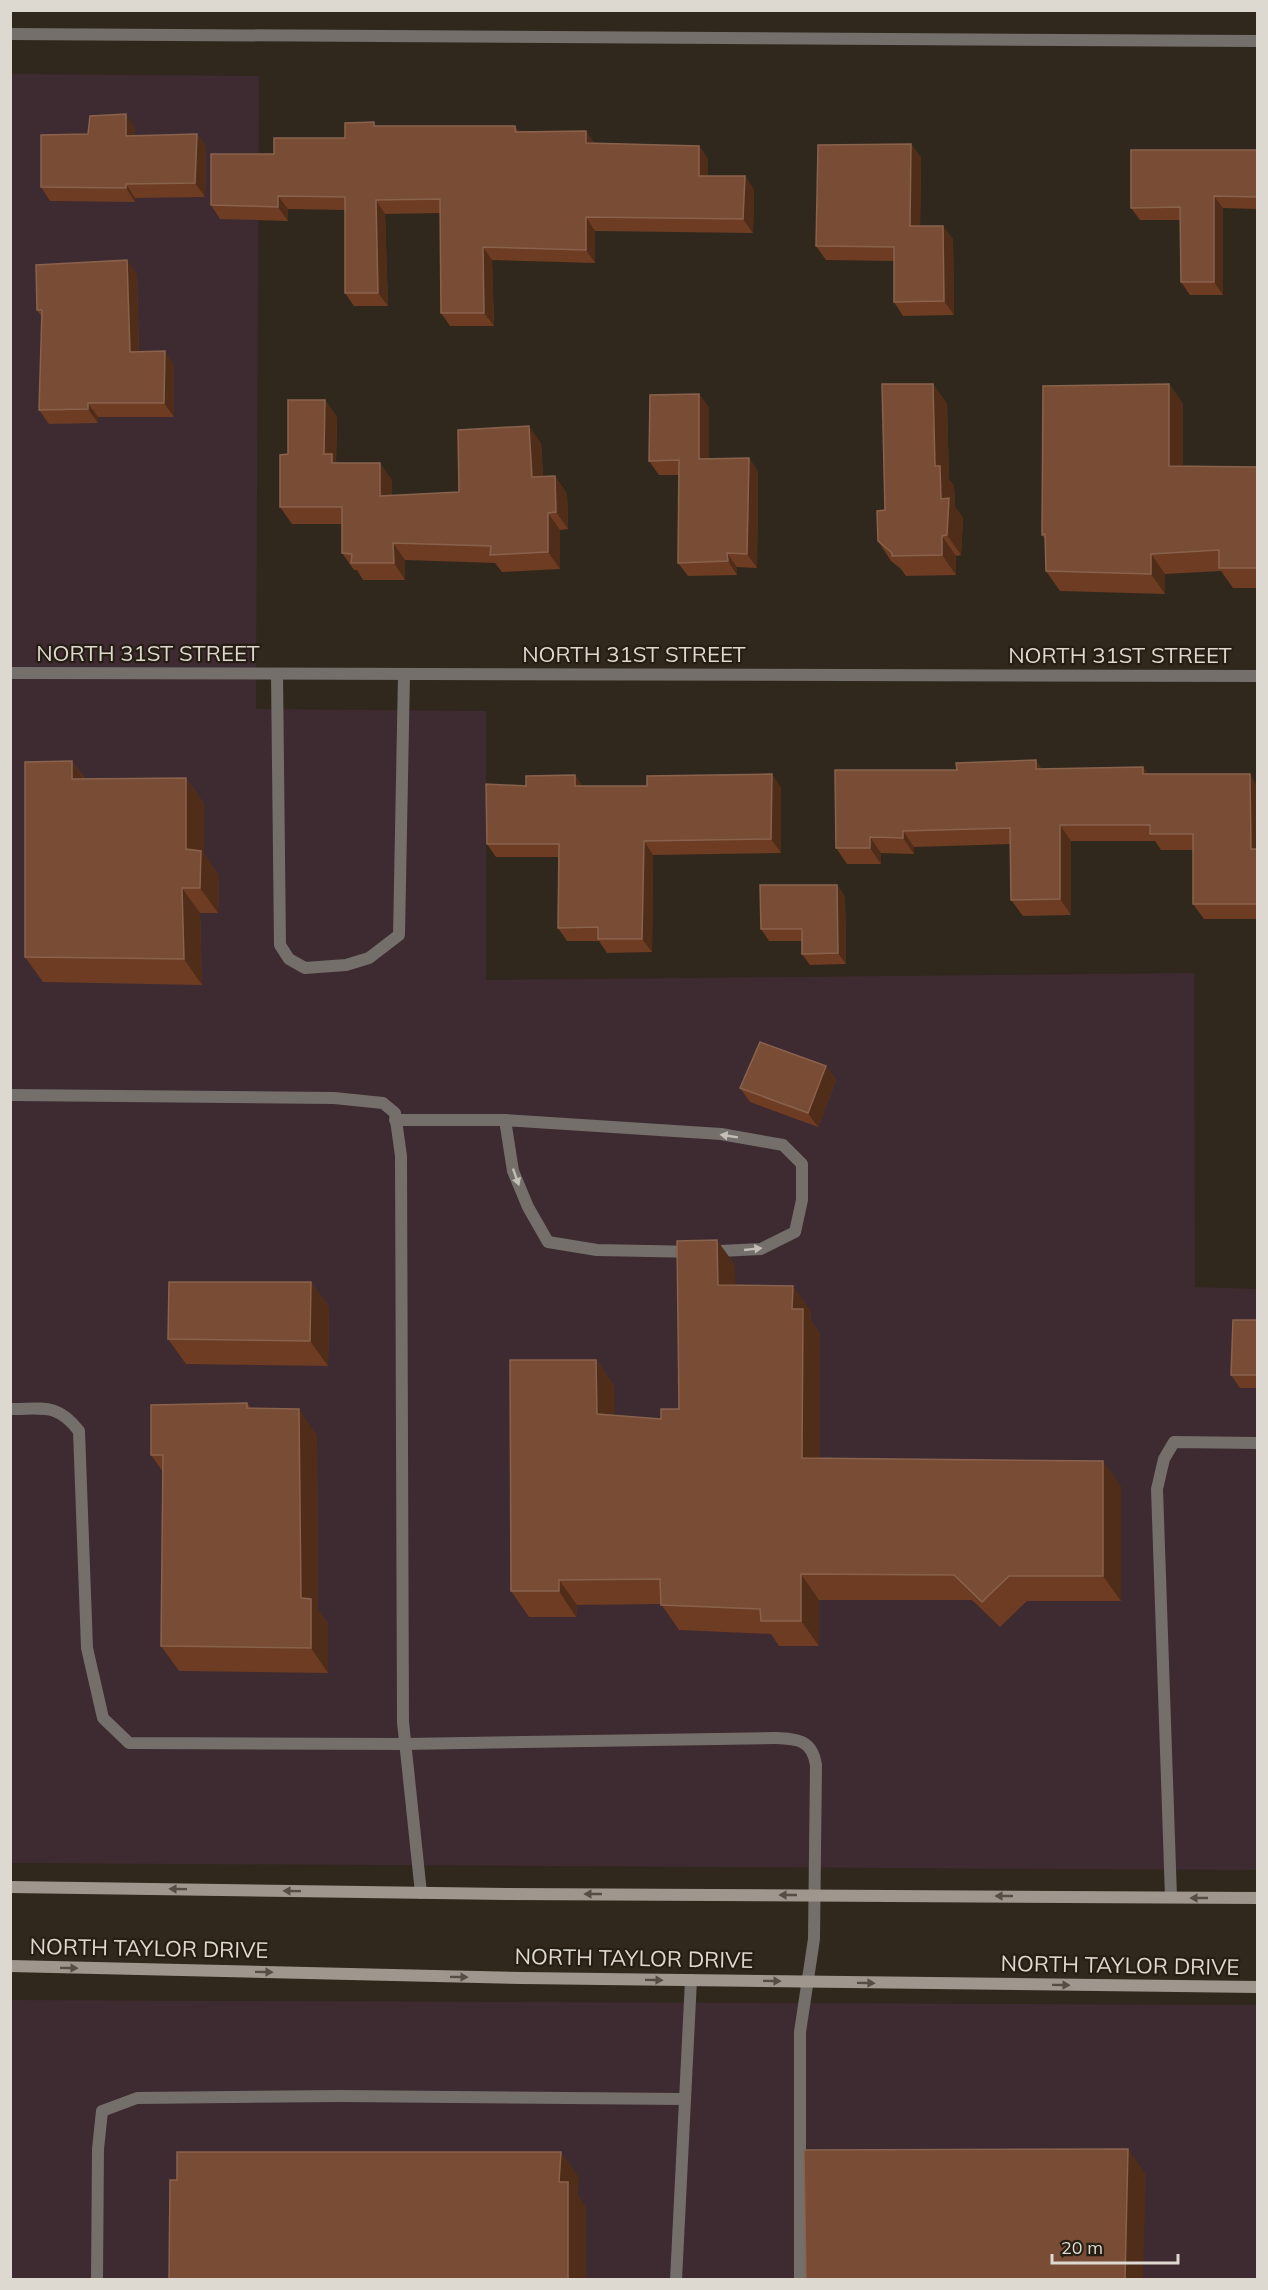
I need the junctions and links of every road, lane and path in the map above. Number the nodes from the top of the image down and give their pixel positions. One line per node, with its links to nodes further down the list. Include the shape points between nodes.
1 (10, 34): 2 (street)
2 (1257, 41)
3 (10, 674): 4 (street, NORTH 31ST STREET)
4 (277, 674): 5 (street, NORTH 31ST STREET); 5 (street, via 280,945 289,959 305,968 346,965 369,958 399,935)
5 (404, 674): 6 (street, NORTH 31ST STREET)
6 (1257, 676)
7 (10, 1095): 8 (street, via 334,1098 383,1103 394,1113)
8 (395, 1120): 9 (street); 12 (street, via 402,1156)
9 (505, 1120): 9 (street, one-way to 9, via 513,1171 548,1242 597,1250 700,1252 761,1249 795,1232 802,1200 802,1164 783,1145 721,1134)
10 (10, 1409): 12 (street, via 53,1409 67,1415 80,1431 87,1648 103,1718 129,1743)
11 (1257, 1443): 16 (street, via 1174,1442 1164,1459 1157,1489)
12 (404, 1744): 14 (street); 15 (street, via 774,1738 804,1741 811,1746 816,1765)
13 (10, 1887): 14 (main road, one-way to 13)
14 (421, 1893): 15 (main road, one-way to 14)
15 (816, 1895): 16 (main road, one-way to 15); 20 (street)
16 (1171, 1897): 17 (main road, one-way to 16)
17 (1257, 1898)
18 (10, 1966): 19 (main road, NORTH TAYLOR DRIVE, one-way to 19)
19 (692, 1980): 20 (main road, NORTH TAYLOR DRIVE, one-way to 20); 22 (street)
20 (808, 1982): 21 (main road, NORTH TAYLOR DRIVE, one-way to 21); 25 (street, via 800,2032)
21 (1257, 1988)
22 (685, 2099): 23 (street, via 137,2098 102,2111); 24 (street)
23 (97, 2280)
24 (676, 2280)
25 (800, 2280)

